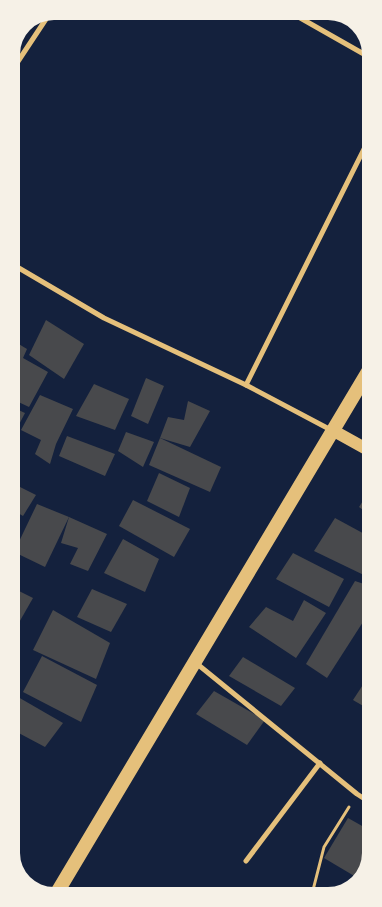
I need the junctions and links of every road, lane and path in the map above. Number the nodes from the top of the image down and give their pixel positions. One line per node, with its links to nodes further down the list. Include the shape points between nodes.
1 (304, 20): 3 (street)
2 (44, 22): 4 (street)
3 (362, 53)
4 (20, 58)
5 (362, 153): 8 (street)
6 (20, 269): 8 (street, via 104,318)
7 (362, 384): 9 (highway)
8 (246, 385): 9 (street)
9 (334, 431): 10 (main road); 11 (highway)
10 (362, 447)
11 (196, 663): 12 (street); 16 (highway)
12 (320, 763): 13 (street); 15 (street)
13 (357, 794): 14 (street); 17 (path, via 324,846)
14 (362, 797)
15 (246, 861)
16 (60, 887)
17 (314, 887)

